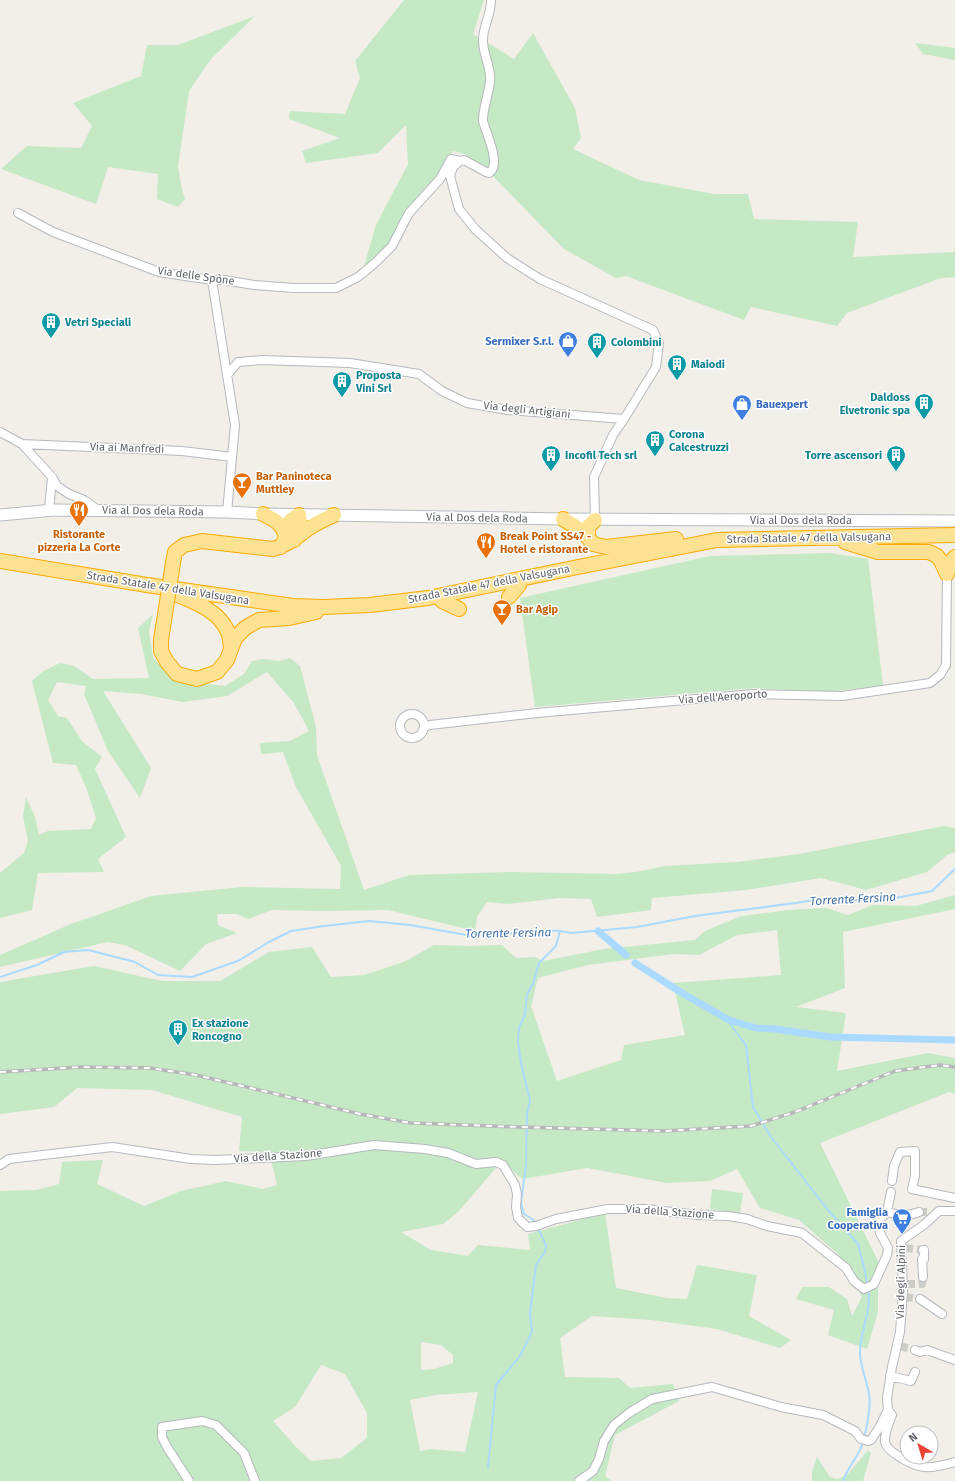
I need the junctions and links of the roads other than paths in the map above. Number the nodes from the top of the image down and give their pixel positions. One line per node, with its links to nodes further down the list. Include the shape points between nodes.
1 (491, 0): 2 (street, via 483,39 490,80 483,120 489,136 494,168 490,173 464,160)
2 (460, 161): 4 (street, Via delle Spòne, via 451,159 440,179 409,213 392,246 358,277 336,288 294,288); 6 (street, via 453,167 450,176 459,209 475,229 507,258 540,279 653,330 659,343 656,367)
3 (18, 213): 4 (street, Via delle Spòne, via 53,232 159,272)
4 (212, 280): 5 (street)
5 (228, 374): 6 (street, Via degli Artigiani, via 238,362 262,360 350,363 419,374 442,391 467,403 508,410); 9 (street, via 235,425)
6 (624, 419): 19 (street, via 613,435 594,477)
7 (0, 432): 8 (street, Via ai Manfredi)
8 (22, 444): 9 (street, Via ai Manfredi, via 182,451); 10 (street, Via ai Manfredi)
9 (232, 457): 13 (street)
10 (52, 477): 11 (street); 12 (street, Via ai Manfredi, via 57,486)
11 (49, 510): 12 (main road, Via al Dos dela Roda); 14 (main road, Via al Dos dela Roda)
12 (98, 510): 13 (main road, Via al Dos dela Roda)
13 (227, 512): 15 (main road, Via al Dos dela Roda)
14 (0, 514)
15 (263, 514): 16 (main road, Via al Dos dela Roda); 25 (highway, via 284,528)
16 (299, 515): 17 (main road, Via al Dos dela Roda); 25 (highway, via 291,520 287,528)
17 (334, 515): 18 (main road, Via al Dos dela Roda); 25 (highway)
18 (563, 520): 19 (main road, Via al Dos dela Roda); 22 (highway)
19 (595, 520): 20 (main road, Via al Dos dela Roda); 22 (highway, via 588,527)
20 (955, 521)
21 (955, 535): 23 (highway, Strada Statale 47 della Valsugana)
22 (588, 536): 23 (highway, via 592,544 606,547 678,539)
23 (717, 540): 28 (highway, Strada Statale 47 della Valsugana, via 428,598 370,605 293,606)
24 (955, 541): 26 (highway, Strada Statale 47 della Valsugana)
25 (287, 542): 37 (highway, bridge, via 273,549 202,542 184,545 175,552 161,640 161,651 167,662 177,674 197,679 217,672 227,660)
26 (845, 542): 30 (highway, via 878,552 929,552 937,556); 31 (highway, Strada Statale 47 della Valsugana, via 717,546)
27 (955, 557): 30 (highway)
28 (0, 561)
29 (0, 567): 32 (highway, Strada Statale 47 della Valsugana)
30 (947, 574): 38 (street, Via dell'Aeroporto, via 946,665 940,675 930,683 842,696 754,694 537,713 430,724)
31 (519, 585): 33 (highway); 34 (highway, Strada Statale 47 della Valsugana)
32 (176, 595): 36 (highway, Strada Statale 47 della Valsugana); 37 (highway, via 202,605 220,619 228,632)
33 (509, 598)
34 (442, 602): 35 (highway); 36 (highway, Strada Statale 47 della Valsugana)
35 (460, 609)
36 (323, 611): 37 (highway, via 289,618 259,620 245,628 235,638)
37 (231, 647)
38 (424, 727)
39 (0, 1165): 48 (street, Via della Stazione, via 9,1159 112,1147 191,1159 215,1160 306,1156 374,1145 425,1149 448,1153 476,1164 496,1162 503,1165 515,1185 518,1218 527,1227 608,1209 647,1209 747,1219 802,1233 846,1268 854,1281 864,1289 874,1284)
40 (892, 1181): 42 (street, via 894,1166 900,1152 915,1151 912,1189)
41 (891, 1192): 45 (street)
42 (955, 1198)
43 (939, 1211): 44 (street); 47 (street); 49 (street, Via degli Alpini, via 901,1240)
44 (955, 1211)
45 (887, 1212): 46 (street, via 910,1216); 48 (street, via 877,1222)
46 (919, 1212)
47 (928, 1212)
48 (888, 1248): 49 (street)
49 (902, 1249): 57 (street, Via degli Alpini, via 904,1297 898,1346)
50 (923, 1250): 51 (street)
51 (923, 1277)
52 (920, 1299): 53 (street)
53 (942, 1314)
54 (915, 1350): 55 (street, via 927,1350)
55 (955, 1360)
56 (916, 1372): 57 (street, via 911,1381)
57 (890, 1376): 58 (street, Via degli Alpini)
58 (888, 1410): 59 (street, Via degli Alpini, via 892,1415 884,1440 890,1450 919,1467 942,1466); 62 (street, Via degli Alpini, via 871,1440 864,1440 855,1431 823,1415 781,1407 712,1387 681,1392 652,1399 614,1425 604,1441 593,1471)
59 (955, 1462)
60 (189, 1481): 61 (street, via 167,1447 162,1437 162,1427 202,1422 216,1425 244,1453)
61 (255, 1481)
62 (579, 1481)

